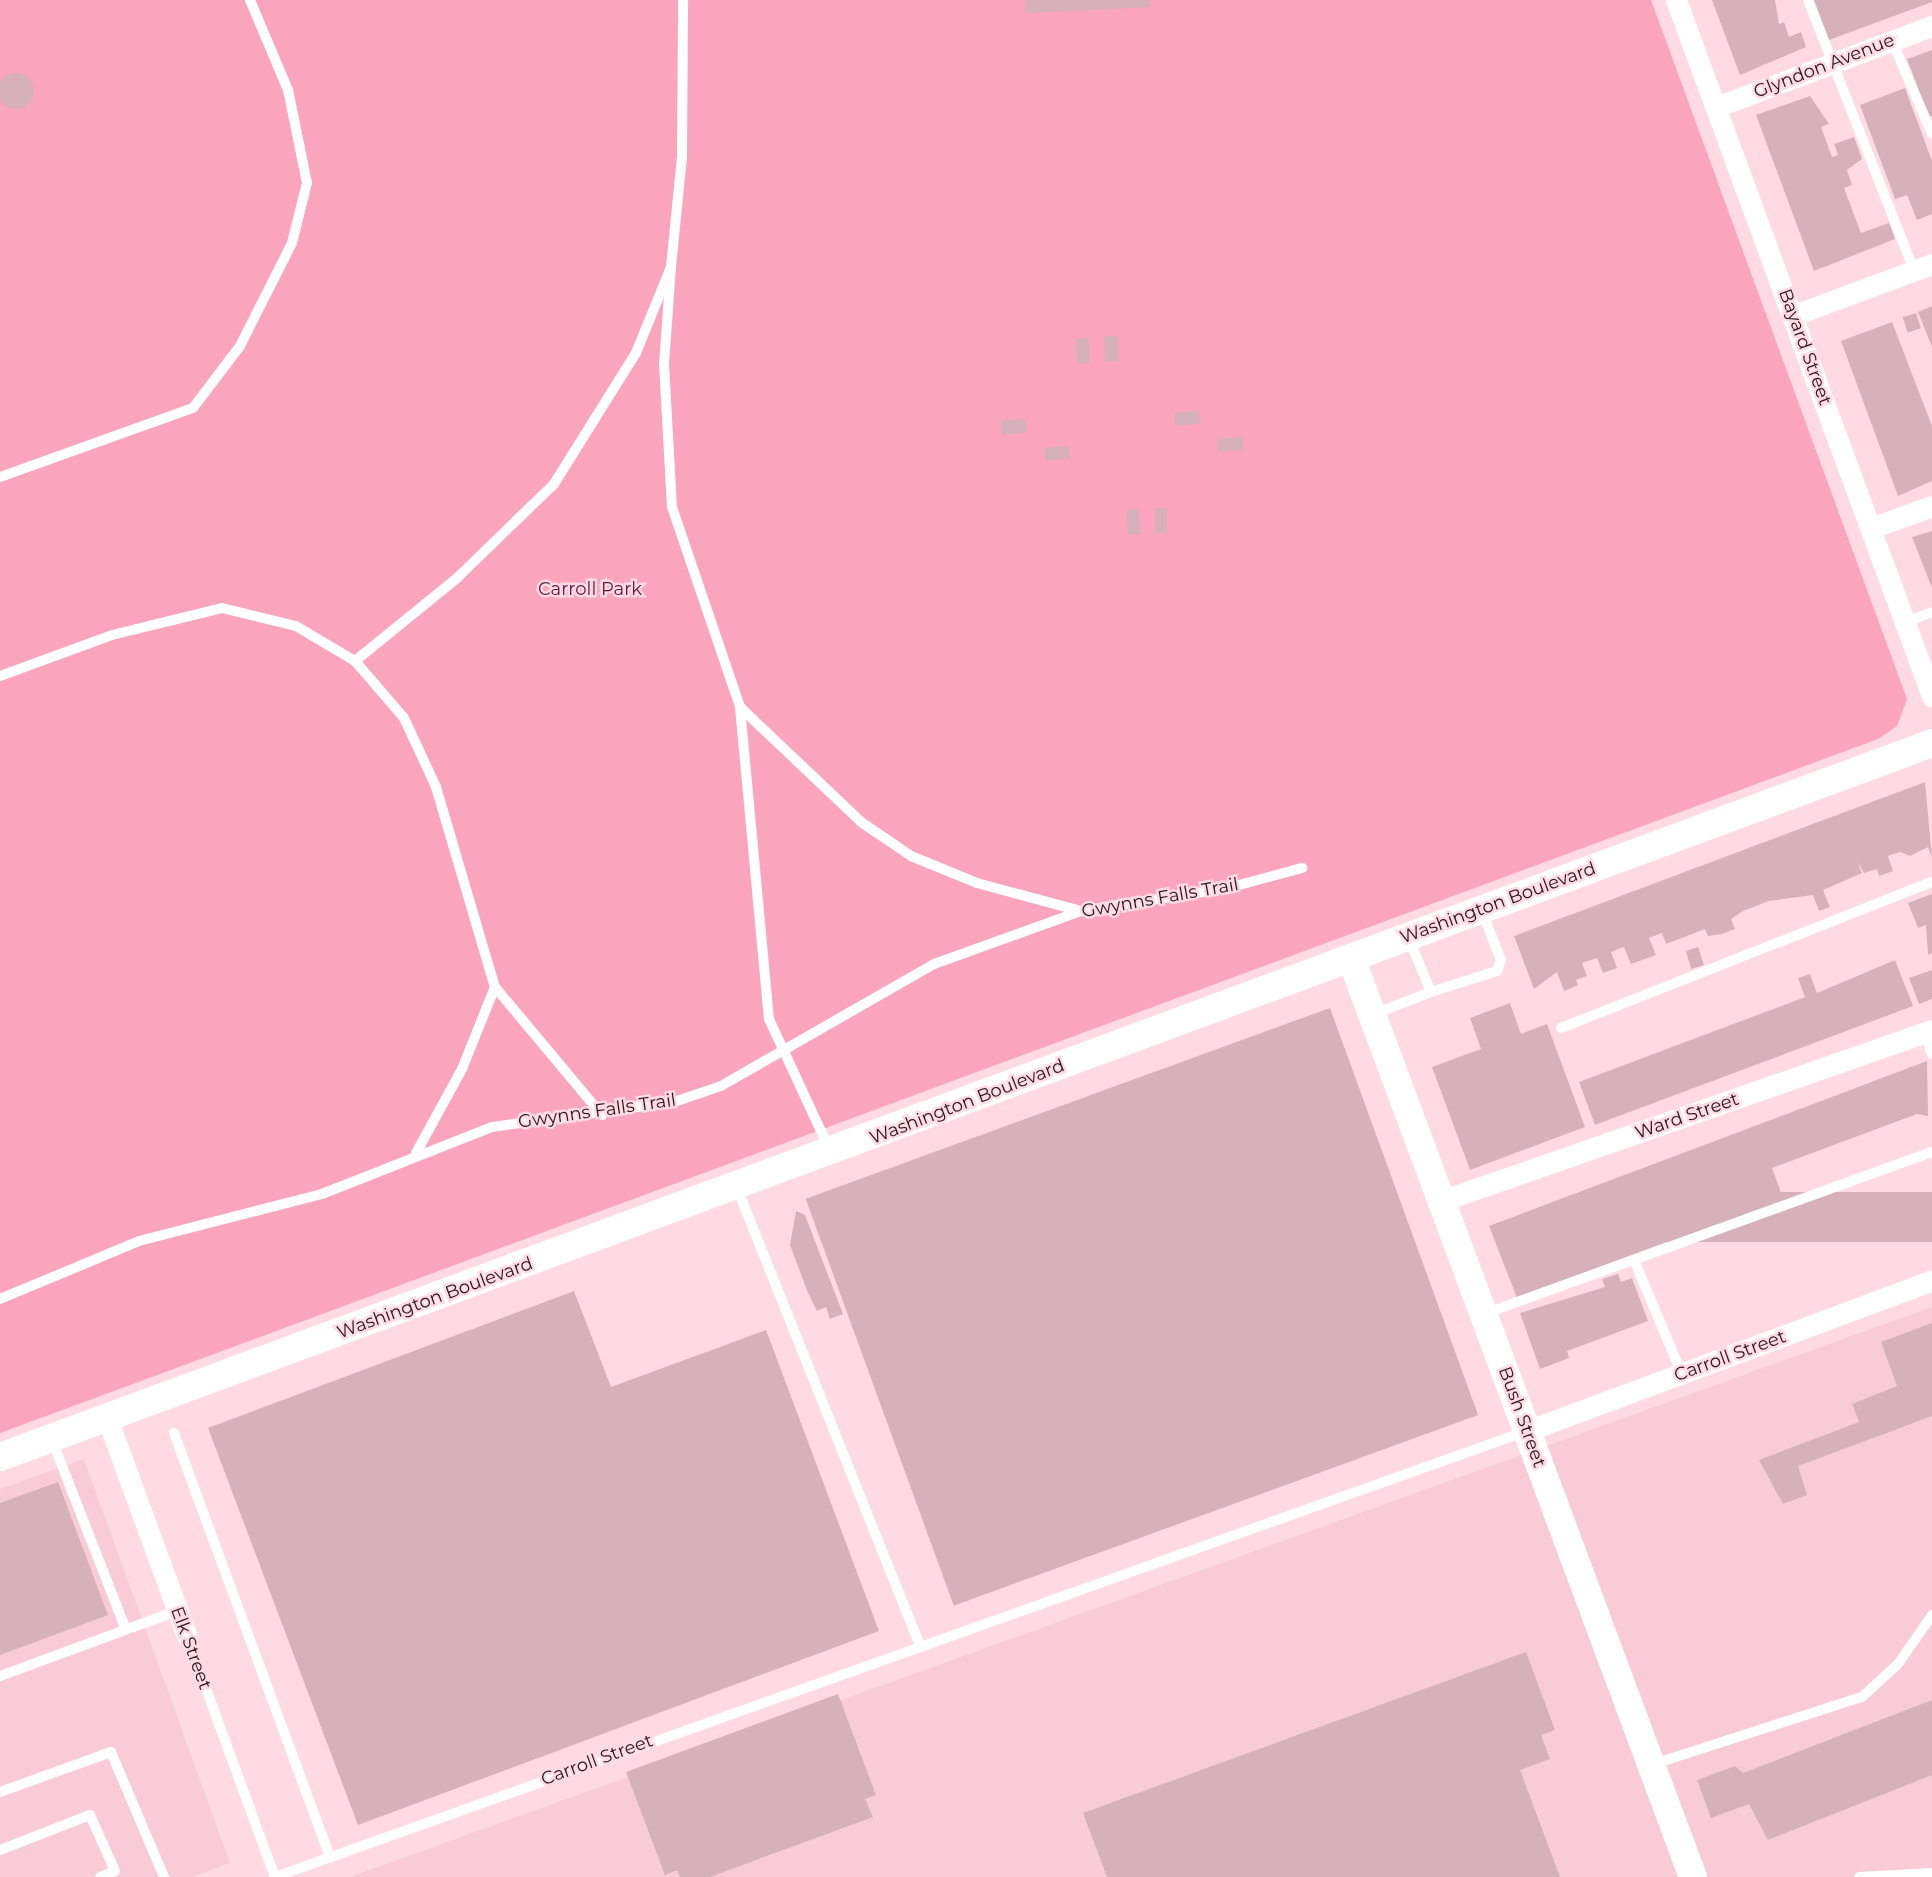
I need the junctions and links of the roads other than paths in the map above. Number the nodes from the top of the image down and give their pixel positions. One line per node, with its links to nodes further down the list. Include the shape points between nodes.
1 (250, 0): 13 (lane, via 288,90 307,183 292,243 240,346 193,408)
2 (683, 0): 10 (lane, via 682,157)
3 (1676, 0): 8 (street, Bayard Street)
4 (1808, 0): 7 (lane)
5 (1932, 26): 6 (street, Glyndon Avenue)
6 (1892, 41): 7 (street, Glyndon Avenue); 9 (lane)
7 (1831, 64): 8 (street, Glyndon Avenue); 11 (lane)
8 (1716, 107): 12 (street, Bayard Street)
9 (1932, 134)
10 (671, 267): 18 (lane, via 636,353 554,484 457,579); 21 (lane, via 664,364 672,507)
11 (1923, 267): 12 (street)
12 (1794, 315): 15 (street, Bayard Street)
13 (0, 477)
14 (1932, 506): 15 (street)
15 (1871, 528): 17 (street, Bayard Street)
16 (1932, 612): 17 (lane)
17 (1905, 622): 20 (street, Bayard Street)
18 (355, 662): 19 (lane, via 296,626 222,608 112,635); 29 (lane, via 404,718 436,788)
19 (0, 676)
20 (1932, 696)
21 (740, 707): 26 (lane, via 861,822 911,856 977,883); 34 (lane, via 764,977)
22 (1932, 743): 25 (main road, Washington Boulevard)
23 (1302, 868): 26 (lane, Gwynns Falls Trail, via 1228,888)
24 (1932, 882): 32 (lane)
25 (1481, 909): 27 (main road, Washington Boulevard); 30 (lane, via 1502,961 1497,971)
26 (1081, 911): 34 (lane, Gwynns Falls Trail, via 934,964)
27 (1408, 936): 28 (main road, Washington Boulevard); 30 (lane)
28 (1351, 957): 31 (main road, Bush Street); 39 (main road, Washington Boulevard)
29 (495, 987): 36 (lane); 38 (lane, via 462,1069)
30 (1432, 992): 31 (lane)
31 (1373, 1016): 41 (main road, Bush Street)
32 (1561, 1028)
33 (1929, 1031): 35 (lane); 41 (street, Ward Street)
34 (783, 1050): 36 (lane, Gwynns Falls Trail, via 721,1086 674,1102); 39 (lane)
35 (1932, 1054)
36 (602, 1115): 38 (lane, Gwynns Falls Trail, via 492,1127)
37 (1932, 1152): 42 (lane)
38 (416, 1153): 44 (lane, Gwynns Falls Trail, via 322,1195 139,1241)
39 (831, 1153): 40 (main road, Washington Boulevard)
40 (737, 1188): 47 (main road, Washington Boulevard); 56 (lane)
41 (1441, 1201): 45 (main road, Bush Street)
42 (1634, 1260): 45 (lane); 46 (lane)
43 (1932, 1280): 46 (street, Carroll Street)
44 (0, 1300)
45 (1484, 1314): 48 (main road, Bush Street)
46 (1682, 1374): 48 (street, Carroll Street)
47 (107, 1418): 50 (main road, Washington Boulevard); 52 (street, Elk Street)
48 (1527, 1431): 56 (lane, Carroll Street); 58 (main road, Bush Street)
49 (174, 1433): 61 (lane)
50 (51, 1438): 51 (main road, Washington Boulevard); 54 (lane)
51 (0, 1457)
52 (177, 1611): 54 (lane); 55 (street, Elk Street)
53 (1932, 1615): 58 (lane, via 1898,1664 1862,1697)
54 (126, 1630): 57 (lane)
55 (186, 1634): 65 (lane, Elk Street)
56 (919, 1643): 61 (lane, Carroll Street)
57 (0, 1676)
58 (1651, 1765): 66 (main road, Bush Street)
59 (0, 1792): 64 (lane, via 110,1752)
60 (0, 1850): 63 (lane, via 90,1815 115,1871)
61 (330, 1857): 65 (lane, Carroll Street)
62 (1932, 1873): 67 (lane)
63 (100, 1877)
64 (164, 1877)
65 (275, 1877)
66 (1693, 1877)
67 (1859, 1877)

